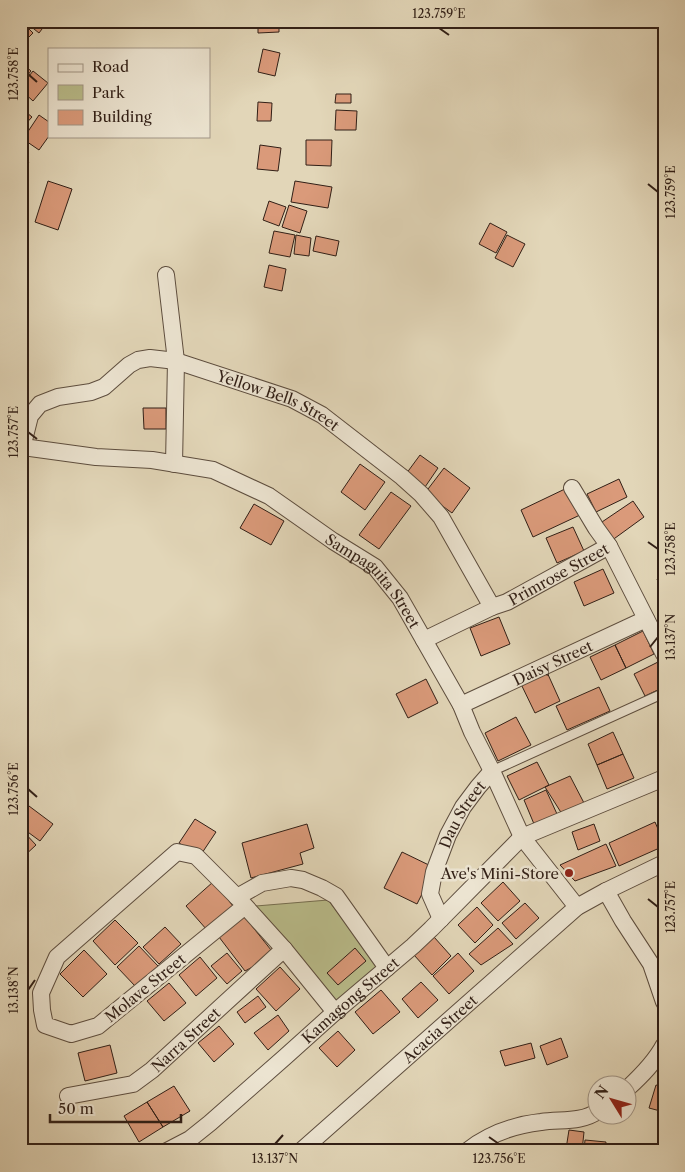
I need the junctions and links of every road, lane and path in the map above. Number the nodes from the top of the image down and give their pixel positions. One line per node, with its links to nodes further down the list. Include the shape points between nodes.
1 (166, 275): 2 (street)
2 (176, 361): 3 (street, Yellow Bells Street, via 138,360 104,387 40,404 30,416); 4 (street); 7 (street, Yellow Bells Street, via 292,399 322,415 402,477 441,517)
3 (22, 450): 4 (street, Sampaguita Street)
4 (174, 464): 9 (street, Sampaguita Street, via 213,470 269,496 375,567 400,598)
5 (572, 488): 6 (street)
6 (609, 546): 7 (street, Primrose Street); 8 (street, Primrose Street)
7 (492, 608): 9 (street, Primrose Street)
8 (646, 619): 10 (street, Primrose Street); 12 (street, Daisy Street)
9 (424, 640): 12 (street, Sampaguita Street)
10 (664, 654)
11 (664, 693): 13 (lane)
12 (460, 705): 13 (street, Sampaguita Street)
13 (492, 772): 15 (street, Sampaguita Street); 20 (street, Dau Street, via 462,807 434,872 430,894)
14 (664, 778): 15 (street)
15 (522, 837): 19 (street, Sampaguita Street); 20 (street, Kamagong Street)
16 (664, 863): 17 (street, Acacia Street)
17 (606, 891): 19 (street, Acacia Street); 23 (street, via 651,964)
18 (241, 902): 18 (street, Molave Street, via 98,1026 71,1034 45,1025 41,994 57,957 177,852 196,856); 21 (street); 22 (street, via 262,883 290,878 322,888 336,896)
19 (577, 907): 30 (street, Acacia Street)
20 (441, 919): 22 (street, Kamagong Street)
21 (284, 949): 24 (street); 27 (street, Narra Street, via 133,1084)
22 (387, 968): 24 (street, Kamagong Street)
23 (664, 1002)
24 (334, 1012): 29 (street, Kamagong Street, via 210,1123)
25 (664, 1045): 26 (street)
26 (638, 1078)
27 (68, 1096)
28 (588, 1117): 31 (street, via 520,1125 478,1142)
29 (167, 1151)
30 (301, 1151)
31 (467, 1151)

